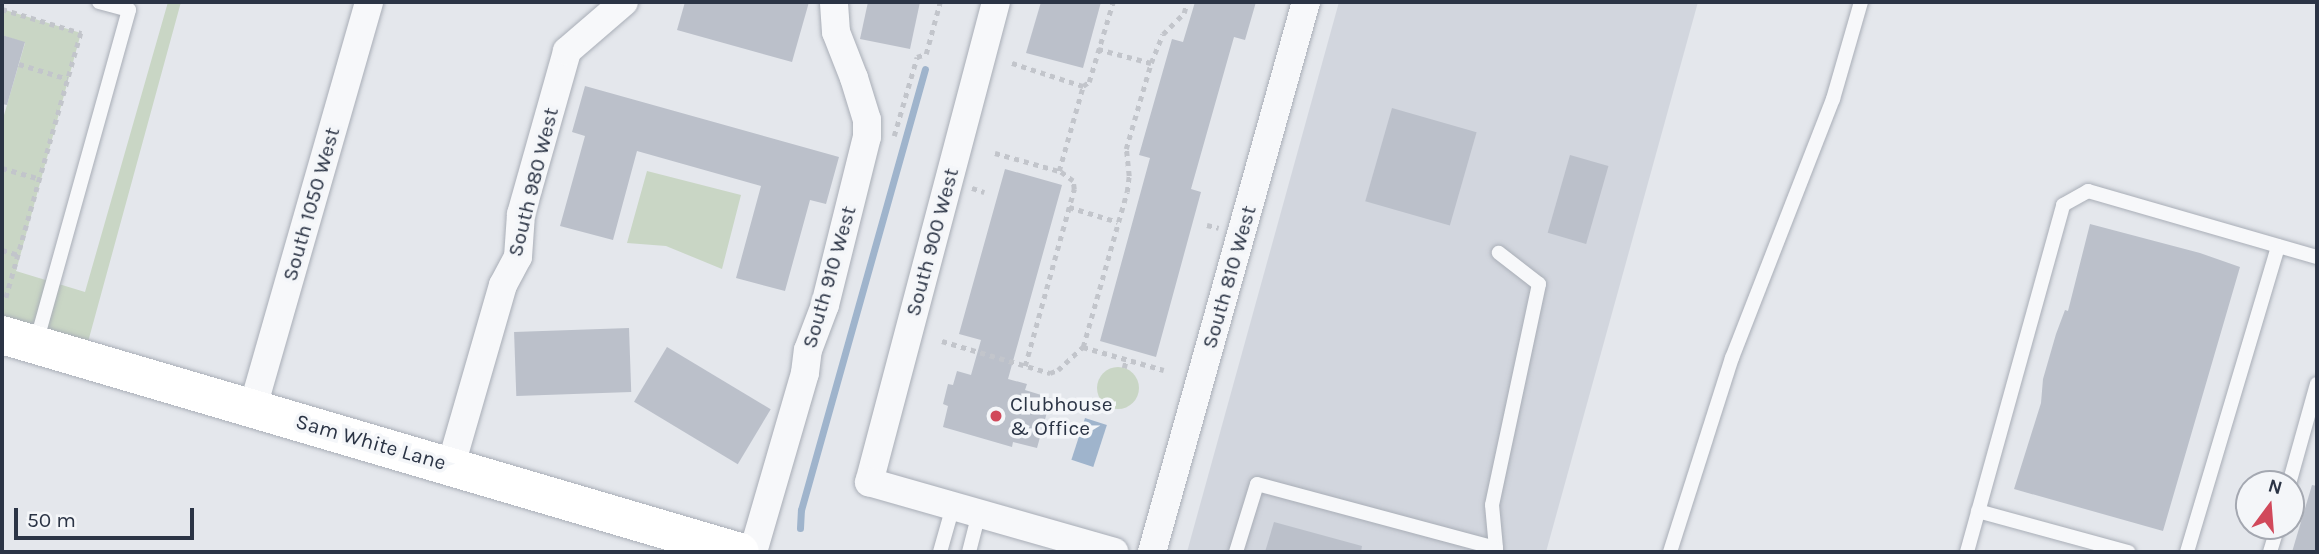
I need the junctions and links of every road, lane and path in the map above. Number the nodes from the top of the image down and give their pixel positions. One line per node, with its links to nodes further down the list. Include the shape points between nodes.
1 (99, 2): 28 (lane, via 128,10)
2 (369, 2): 36 (street, South 1050 West)
3 (624, 2): 37 (street, South 980 West, via 567,51 521,214 518,257 503,285)
4 (834, 2): 43 (street, South 910 West, via 836,32 867,120 867,138 805,373)
5 (996, 2): 39 (street, South 900 West, via 869,481)
6 (1113, 2): 11 (path)
7 (1187, 2): 12 (path, via 1184,13 1163,34)
8 (1306, 2): 47 (street, South 810 West)
9 (1861, 2): 49 (lane, via 1833,99 1732,358)
10 (2, 9): 15 (path, via 81,33)
11 (1098, 49): 12 (path); 16 (path, via 1089,82)
12 (1151, 62): 22 (path, via 1126,149 1129,176)
13 (1012, 63): 16 (path)
14 (19, 64): 15 (path)
15 (68, 79): 20 (path)
16 (1083, 86): 19 (path)
17 (995, 153): 19 (path)
18 (2, 168): 20 (path)
19 (1059, 171): 21 (path, via 1073,181)
20 (40, 179): 26 (path)
21 (1069, 208): 22 (path); 32 (path)
22 (1119, 222): 30 (path)
23 (2278, 246): 27 (lane); 40 (lane, via 2088,191 2063,205); 52 (lane)
24 (2, 250): 26 (path)
25 (1499, 253): 42 (lane, via 1538,284 1492,505)
26 (18, 255): 28 (path)
27 (2317, 257)
28 (14, 327): 36 (street, Sam White Lane)
29 (942, 341): 32 (path)
30 (1083, 347): 31 (path); 32 (path, via 1050,373)
31 (1126, 359): 33 (path); 34 (path)
32 (1025, 366)
33 (1124, 368)
34 (1164, 370)
35 (2317, 384): 38 (lane)
36 (253, 407): 37 (street, Sam White Lane)
37 (451, 465): 43 (street, Sam White Lane)
38 (2293, 470)
39 (953, 506): 41 (street); 44 (lane)
40 (1978, 511): 50 (lane); 51 (lane)
41 (979, 513): 45 (lane); 46 (street)
42 (1496, 550): 48 (lane, via 1257,484)
43 (740, 552)
44 (940, 552)
45 (970, 552)
46 (1114, 552)
47 (1152, 552)
48 (1236, 552)
49 (1670, 552)
50 (1967, 552)
51 (2129, 552)
52 (2187, 552)

